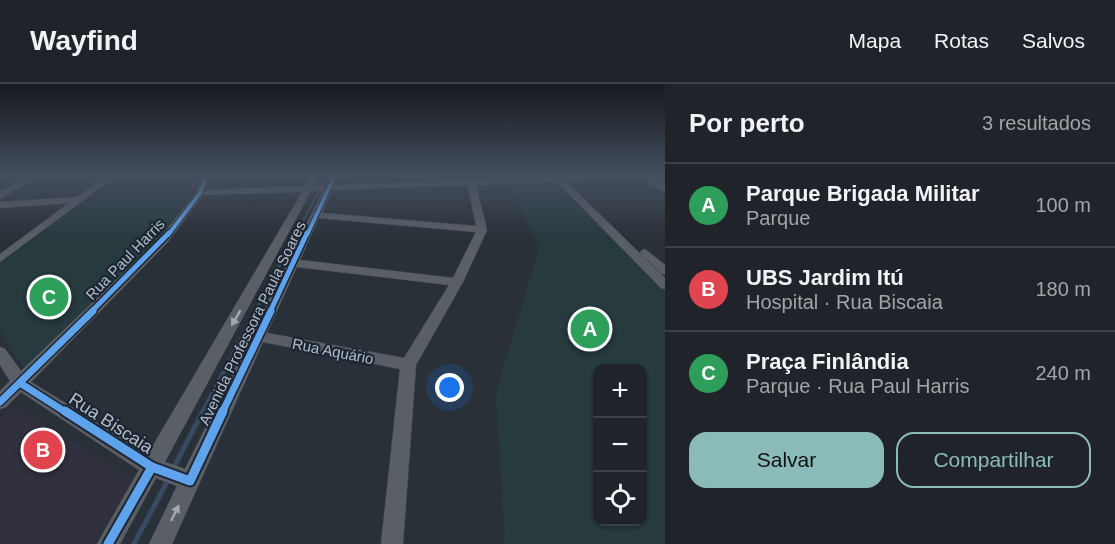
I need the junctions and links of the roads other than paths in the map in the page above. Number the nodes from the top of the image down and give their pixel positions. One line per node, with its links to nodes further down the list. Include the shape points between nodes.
1 (84, 196): 8 (street)
2 (197, 196): 20 (street, Rua Paul Harris, via 162,241)
3 (313, 196): 22 (street, Avenida Professora Paula Soares, one-way to 22)
4 (318, 196): 10 (street, Avenida Professora Paula Soares)
5 (475, 196): 11 (street)
6 (580, 196): 16 (street)
7 (583, 196): 14 (street)
8 (79, 200): 9 (street); 12 (street)
9 (0, 205)
10 (317, 215): 11 (street); 13 (street, Avenida Professora Paula Soares)
11 (482, 230): 15 (street)
12 (0, 259)
13 (294, 263): 15 (street); 17 (street, Avenida Professora Paula Soares)
14 (665, 271)
15 (457, 282): 19 (street)
16 (665, 285)
17 (258, 336): 19 (street, Rua Aquário); 22 (street, Avenida Professora Paula Soares)
18 (0, 353): 20 (street)
19 (408, 365): 25 (street)
20 (20, 382): 21 (street, Rua Paul Harris); 22 (street, Rua Biscaia)
21 (0, 402)
22 (170, 474): 23 (street, Avenida Professora Paula Soares); 24 (street, Avenida Professora Paula Soares, one-way to 22)
23 (108, 544)
24 (160, 544)
25 (392, 544)

